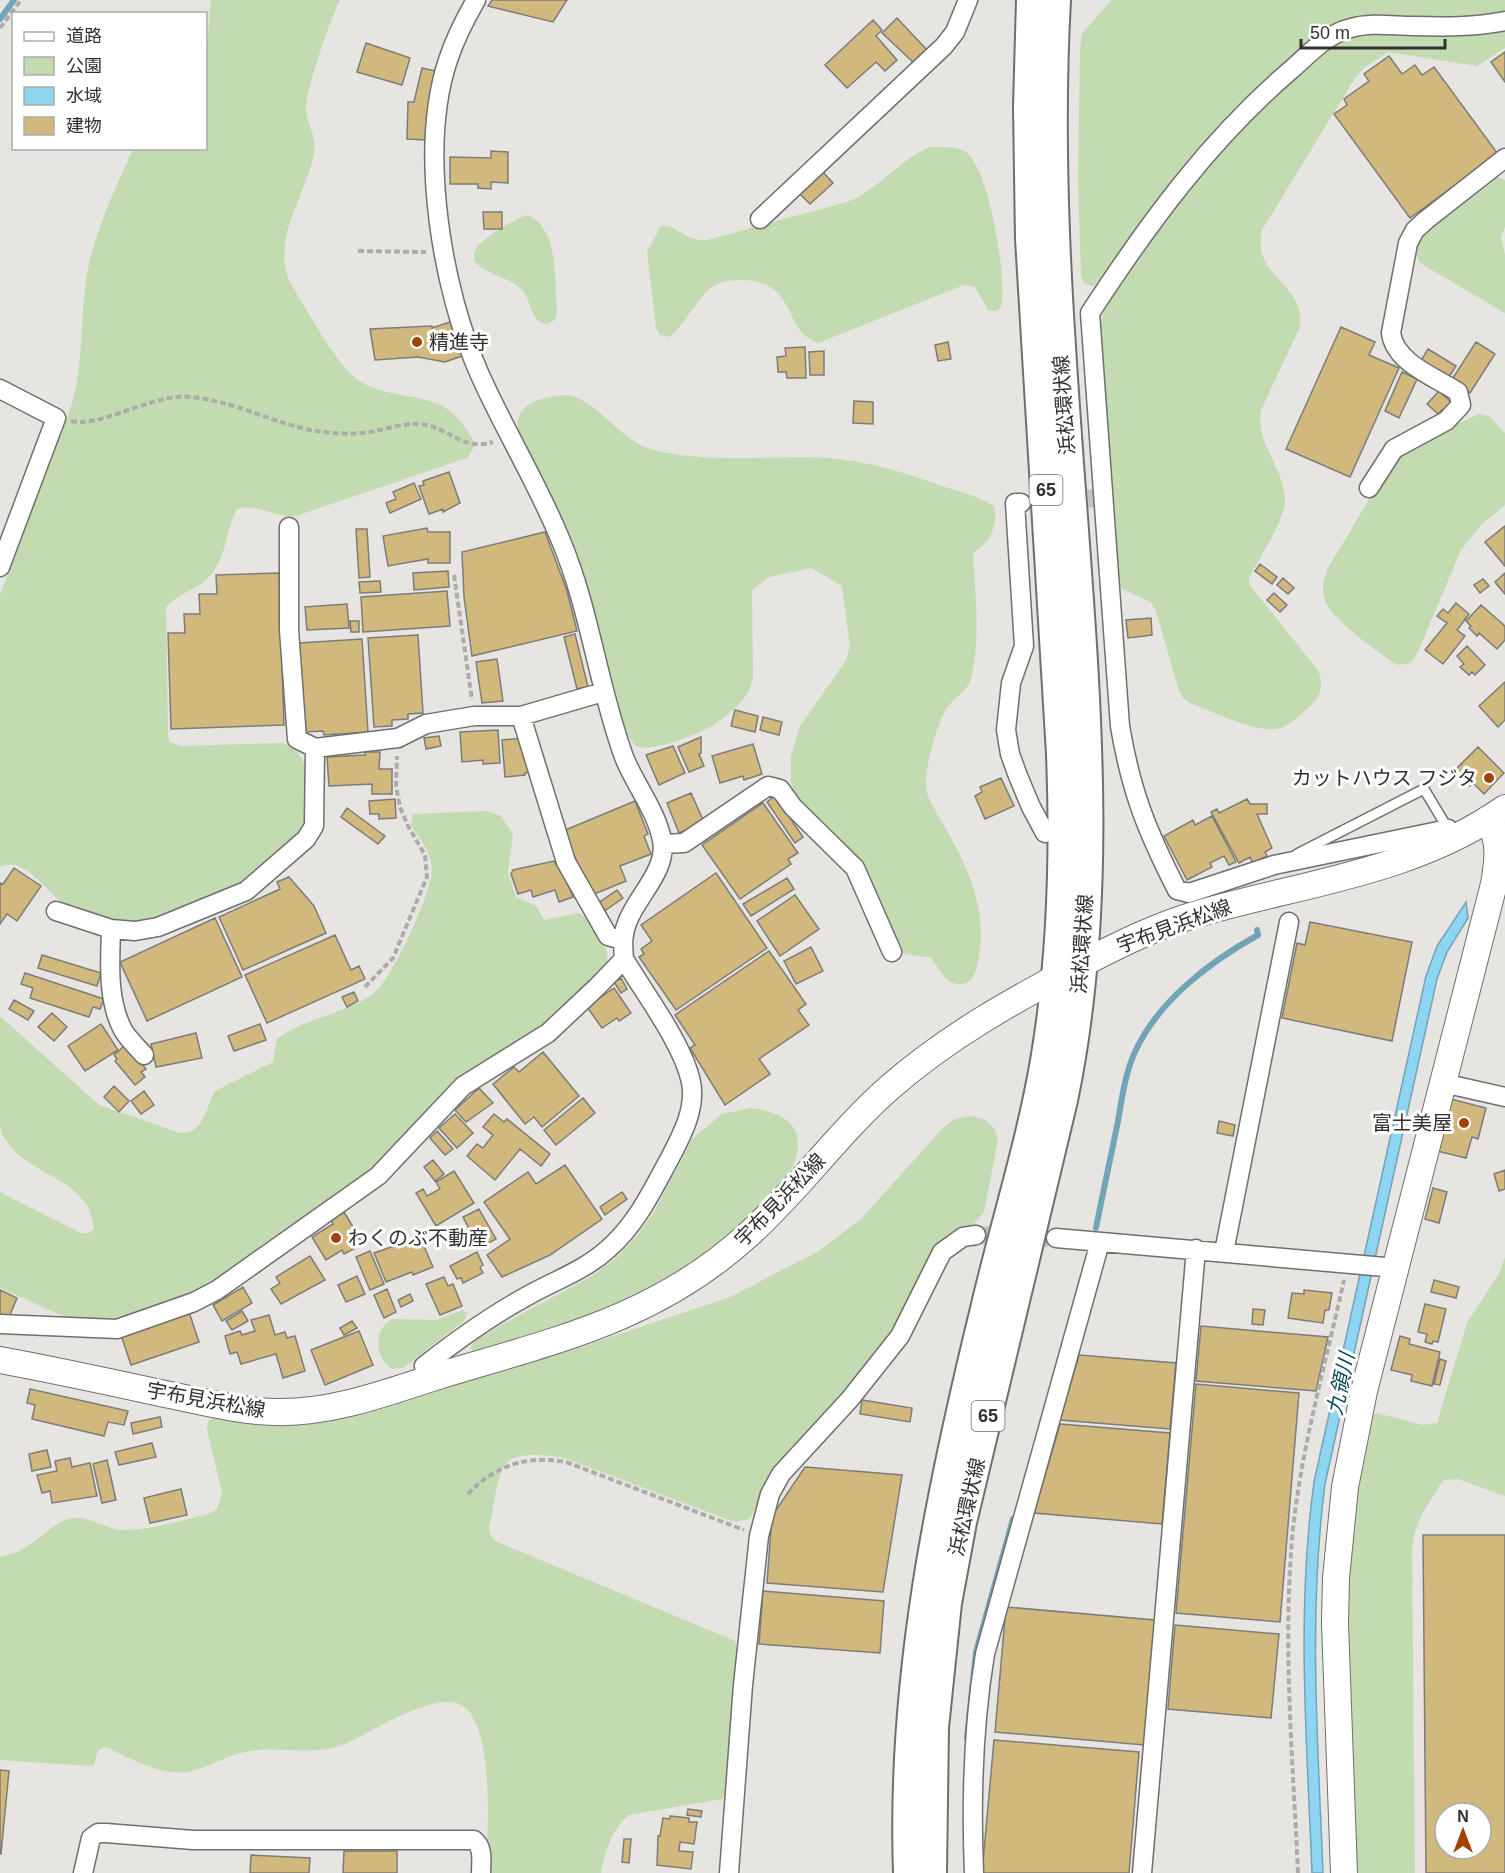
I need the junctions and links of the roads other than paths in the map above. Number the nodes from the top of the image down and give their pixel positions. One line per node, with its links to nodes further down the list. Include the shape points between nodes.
1 (476, 0): 16 (street, via 447,61 439,95 436,171 452,294 464,335 562,542 583,606)
2 (968, 0): 7 (street, via 955,32 944,46)
3 (1031, 0): 14 (main road, 浜松環状線 / 65, via 1030,239)
4 (1056, 0): 14 (main road, 浜松環状線 / 65, via 1052,119 1054,251)
5 (1505, 21): 13 (street, via 1468,27 1367,25 1337,33 1263,93 1198,161 1090,314 1099,498)
6 (1505, 158): 9 (street, via 1426,220 1408,243 1392,343 1406,359 1458,392 1461,405 1446,421 1394,449)
7 (760, 219)
8 (0, 389): 12 (street, via 56,418)
9 (1369, 488)
10 (1021, 503): 15 (street, via 1015,503)
11 (289, 527): 18 (street, via 289,630 297,739)
12 (0, 567)
13 (1115, 643): 14 (street); 23 (street, via 1120,726 1132,788 1155,848 1177,890 1190,893)
14 (1070, 645): 15 (street); 30 (main road, 浜松環状線 / 65, via 1089,790); 31 (main road, 浜松環状線 / 65)
15 (1024, 646): 20 (street, via 1011,683 1006,730 1022,786)
16 (603, 692): 17 (street); 22 (street, via 625,758 658,825)
17 (521, 716): 18 (street, via 474,716 426,724 398,738); 27 (street, via 570,872 608,936)
18 (315, 748): 26 (street, via 314,826 306,839 266,875 246,891 158,927 135,931)
19 (1496, 814): 21 (main road, 宇布見浜松線); 33 (main road, via 1498,866)
20 (1045, 832)
21 (1451, 833): 23 (street); 23 (lane, via 1424,789); 30 (main road, 宇布見浜松線, via 1391,864 1199,913 1157,928)
22 (663, 844): 27 (street, via 660,863 627,922); 28 (street, via 684,843 768,786 780,789 855,868)
23 (1274, 865)
24 (56, 910): 26 (street)
25 (1289, 922): 39 (street)
26 (111, 929): 32 (street, via 110,976 117,1013 123,1030)
27 (623, 940): 29 (street)
28 (892, 952)
29 (624, 958): 41 (street, via 548,1033 464,1086 378,1176 217,1290 195,1302 117,1329); 43 (street, via 685,1060 691,1085 690,1111 682,1135 644,1206 608,1249 586,1266 459,1338 424,1366)
30 (1083, 964): 31 (main road, 宇布見浜松線); 48 (main road, 浜松環状線 / 65, via 1065,1092 962,1522 947,1603 934,1737)
31 (1054, 979): 43 (main road, 宇布見浜松線, via 985,1016 919,1063 858,1117 750,1233 710,1267 620,1319); 47 (main road, 浜松環状線 / 65, via 1038,1095 985,1307 930,1558 910,1725)
32 (144, 1055)
33 (1443, 1083): 34 (street); 40 (main road)
34 (1505, 1097)
35 (976, 1235): 46 (street, via 963,1237 942,1252 893,1346 781,1474 763,1514 743,1685)
36 (1056, 1238): 37 (street)
37 (1100, 1242): 38 (street); 49 (street, via 985,1654 974,1770)
38 (1196, 1249): 39 (street); 50 (street)
39 (1224, 1252): 40 (street)
40 (1386, 1266): 51 (main road, via 1339,1532 1335,1623)
41 (0, 1324)
42 (0, 1360): 43 (main road, 宇布見浜松線, via 224,1406 274,1412 327,1408)
43 (428, 1380)
44 (83, 1873): 45 (street, via 91,1838 98,1833 193,1840 474,1840 480,1844)
45 (481, 1873)
46 (729, 1873)
47 (908, 1873)
48 (932, 1873)
49 (974, 1873)
50 (1142, 1873)
51 (1344, 1873)

